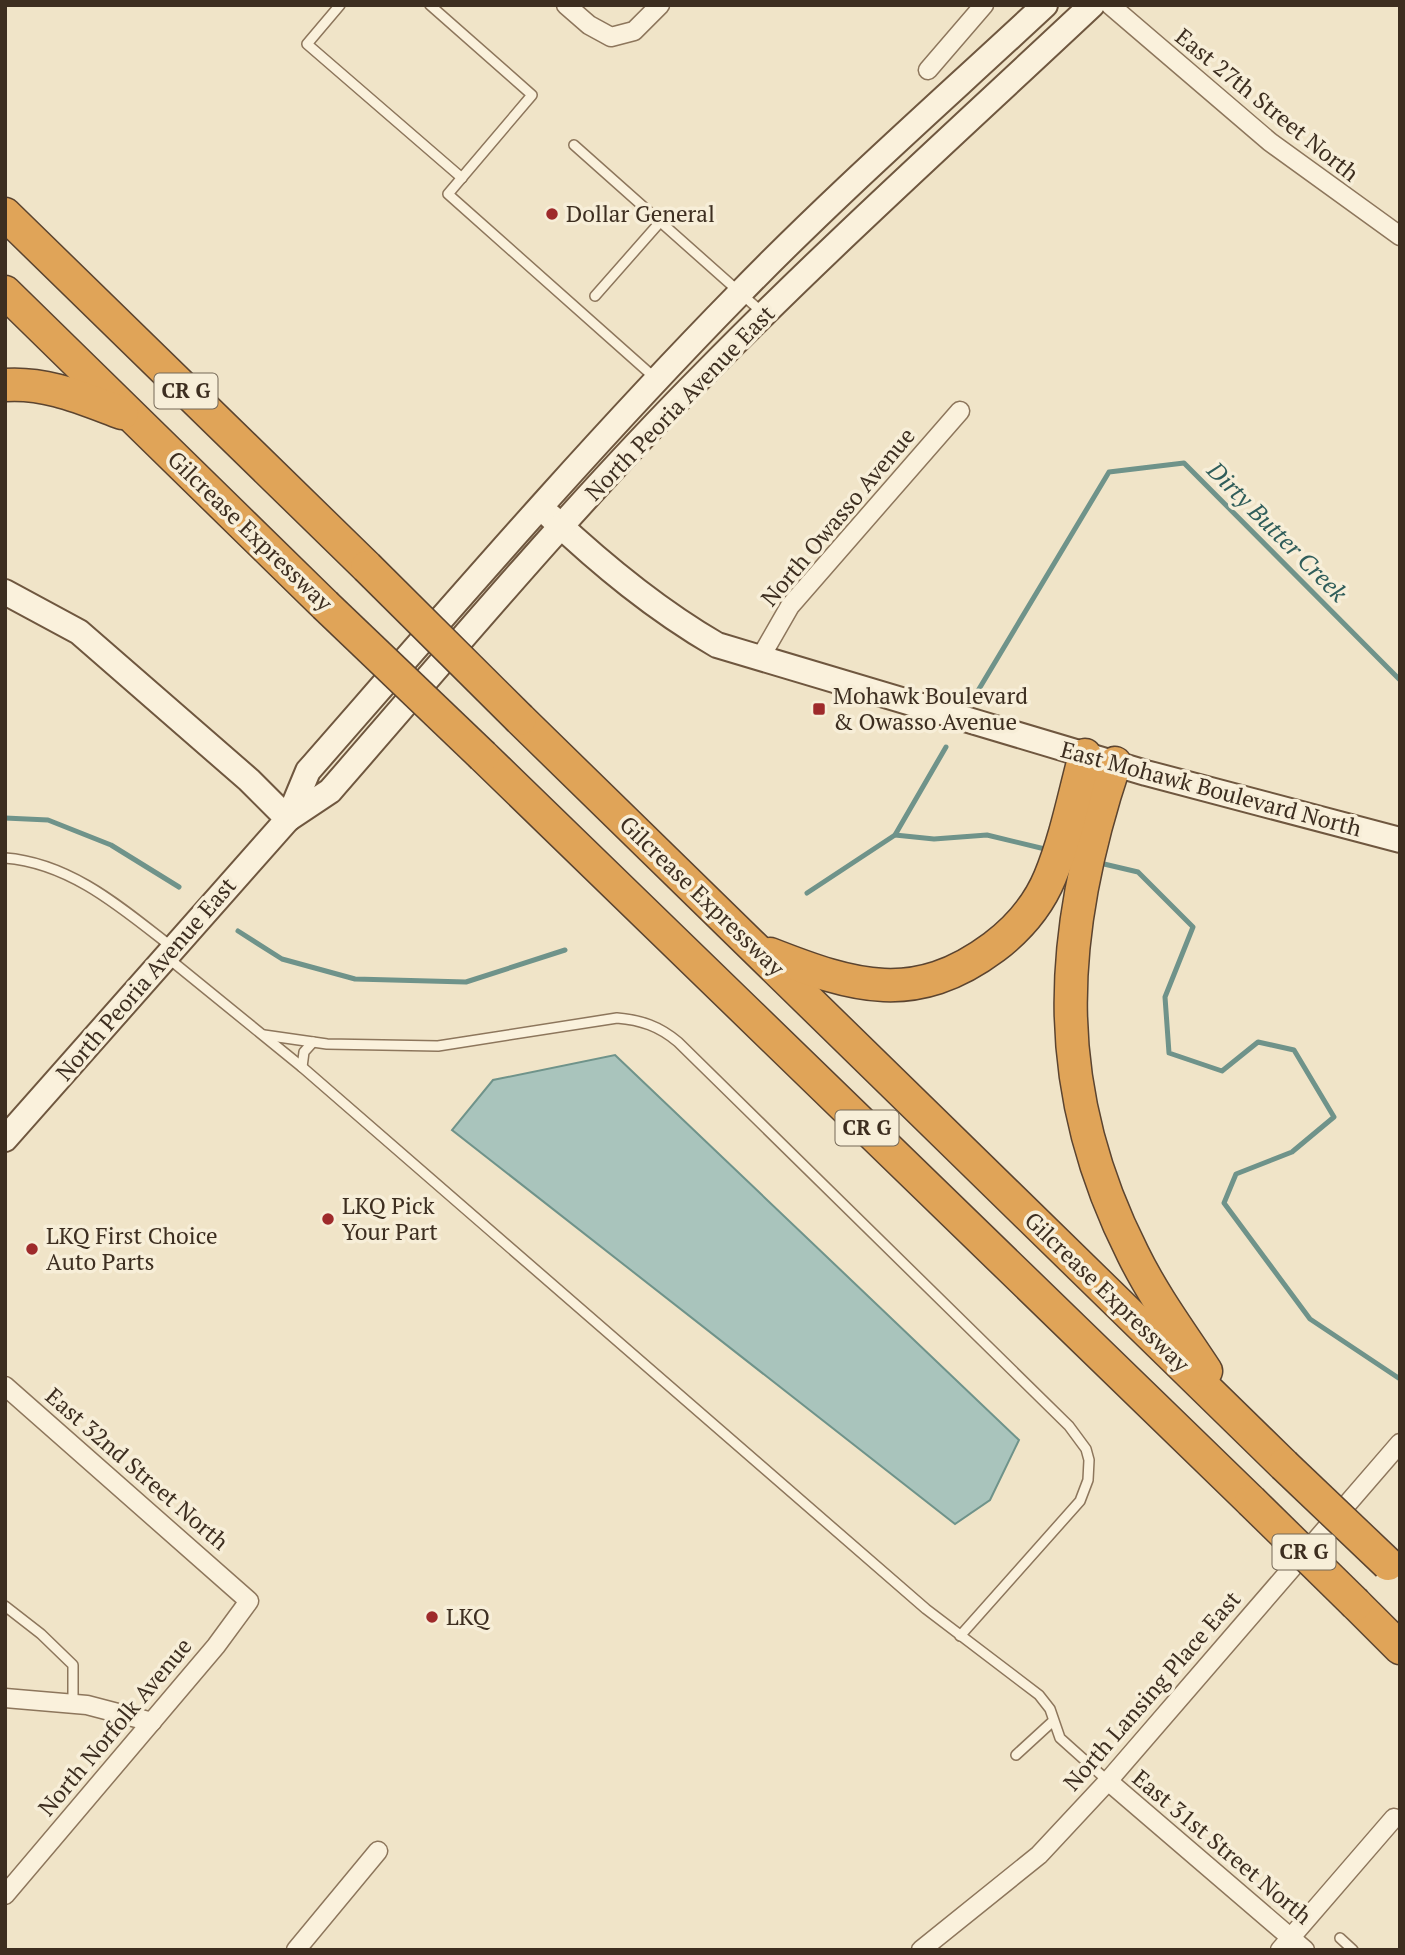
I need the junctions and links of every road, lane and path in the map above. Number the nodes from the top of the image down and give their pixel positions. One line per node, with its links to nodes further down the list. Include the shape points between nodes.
1 (340, 5): 11 (lane, via 307,44)
2 (430, 5): 11 (lane, via 532,95)
3 (566, 5): 4 (street, via 601,32 619,37 634,31)
4 (660, 5)
5 (984, 5): 9 (street)
6 (1045, 5): 16 (main road, North Peoria Avenue East)
7 (1092, 5): 18 (main road, North Peoria Avenue East, via 856,222)
8 (1110, 5): 14 (street, East 27th Street North, via 1270,142)
9 (928, 69)
10 (574, 145): 13 (lane)
11 (462, 178): 19 (lane, via 448,194)
12 (5, 214): 31 (highway, Gilcrease Expressway / CR G, bridge)
13 (661, 221): 16 (lane); 17 (lane)
14 (1400, 236)
15 (5, 292): 22 (highway, Gilcrease Expressway / CR G)
16 (740, 292): 18 (lane); 19 (main road, North Peoria Avenue East)
17 (595, 296)
18 (764, 314): 24 (main road, North Peoria Avenue East)
19 (656, 379): 23 (main road, North Peoria Avenue East)
20 (5, 385): 22 (highway, via 64,391)
21 (960, 411): 26 (street, North Owasso Avenue, via 790,606)
22 (135, 418): 44 (highway, Gilcrease Expressway / CR G, bridge)
23 (539, 506): 24 (main road, East Mohawk Boulevard North); 28 (main road, North Peoria Avenue East, via 308,771)
24 (561, 526): 26 (main road, East Mohawk Boulevard North, via 675,621 717,645); 28 (main road, North Peoria Avenue East, via 330,791)
25 (5, 592): 28 (main road, via 79,632)
26 (759, 660): 27 (main road, East Mohawk Boulevard North)
27 (1100, 759): 29 (main road, East Mohawk Boulevard North); 31 (highway, via 1036,905 973,963 934,979 877,985 830,977); 38 (highway, via 1078,905 1070,1030 1073,1078 1087,1140 1133,1255)
28 (288, 819): 32 (main road, North Peoria Avenue East)
29 (1400, 840)
30 (5, 858): 32 (lane, via 47,866 80,881 125,910)
31 (755, 948): 38 (highway, Gilcrease Expressway / CR G)
32 (169, 952): 33 (lane); 36 (main road, North Peoria Avenue East)
33 (261, 1034): 34 (lane); 35 (lane)
34 (313, 1042): 35 (lane, via 304,1052); 43 (lane, via 438,1046 617,1018 652,1025 678,1042 1069,1426 1086,1449 1090,1469 1080,1502)
35 (302, 1067): 43 (lane)
36 (5, 1139)
37 (5, 1386): 41 (street, East 32nd Street North)
38 (1240, 1422): 40 (highway, Gilcrease Expressway / CR G, bridge)
39 (1400, 1443): 50 (street, North Lansing Place East)
40 (1394, 1570)
41 (237, 1588): 47 (street, North Norfolk Avenue, via 249,1601)
42 (5, 1606): 46 (lane, via 74,1665)
43 (960, 1636): 48 (lane, via 1039,1695 1050,1709)
44 (1400, 1648)
45 (5, 1698): 46 (street)
46 (73, 1704): 47 (street)
47 (152, 1722): 53 (street, North Norfolk Avenue)
48 (1052, 1722): 49 (lane); 50 (lane, via 1060,1738)
49 (1016, 1755)
50 (1108, 1781): 55 (street, East 31st Street North); 57 (street, North Lansing Place East, via 1039,1855)
51 (1394, 1818): 55 (street)
52 (378, 1852): 56 (street)
53 (5, 1895)
54 (1340, 1938): 58 (lane)
55 (1292, 1946)
56 (296, 1950)
57 (921, 1950)
58 (1353, 1950)

